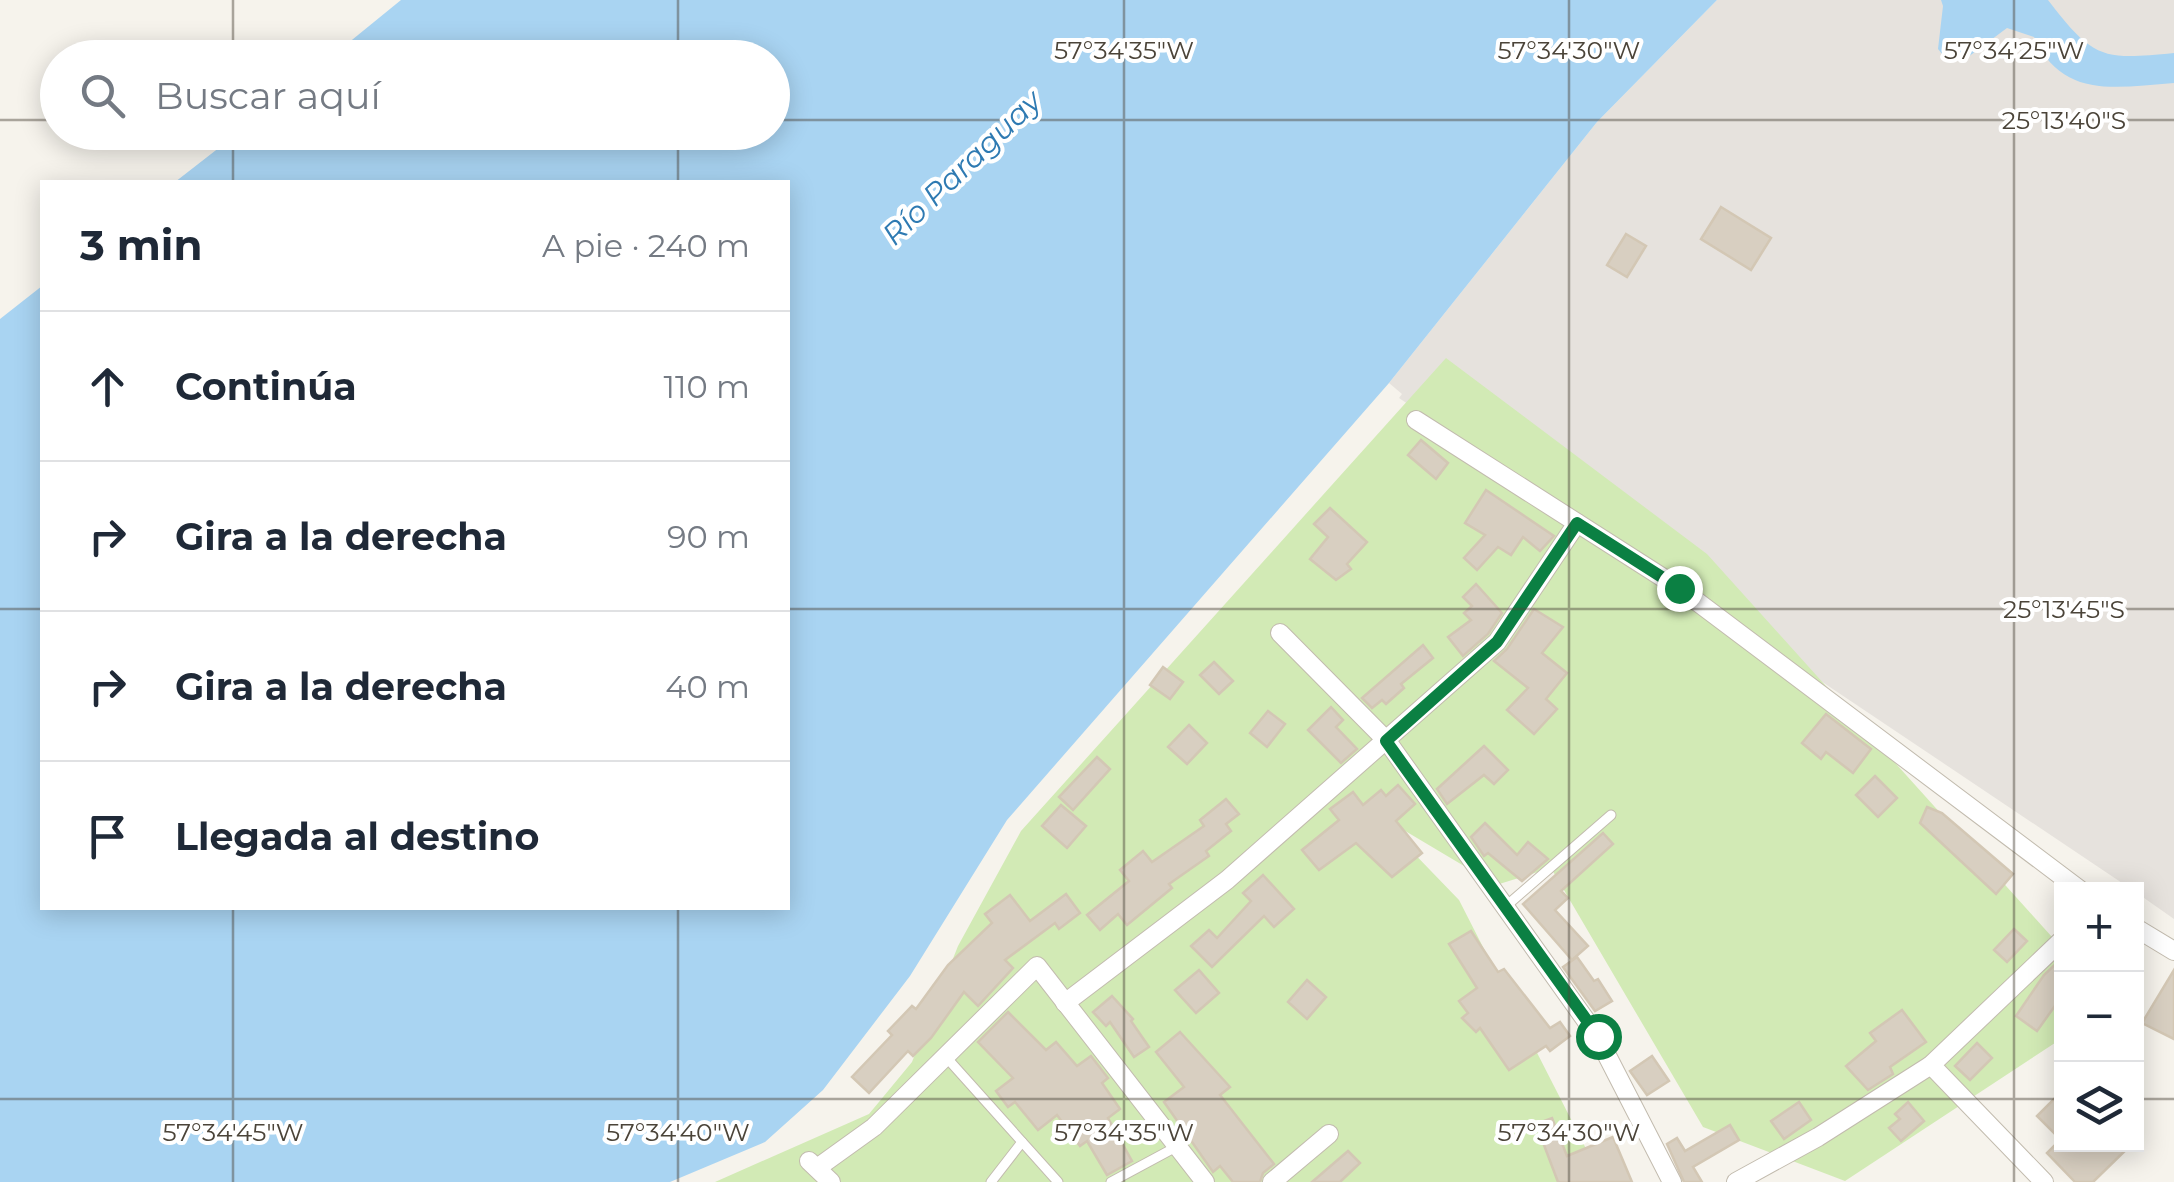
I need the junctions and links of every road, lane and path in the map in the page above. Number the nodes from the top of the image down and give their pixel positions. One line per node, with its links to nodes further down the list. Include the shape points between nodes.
1 (1416, 420): 2 (street)
2 (1577, 523): 4 (street, via 1497,642); 6 (street, via 1679,588)
3 (1280, 633): 4 (street)
4 (1386, 741): 7 (street); 11 (street, via 1227,880)
5 (1611, 815): 7 (lane)
6 (2069, 882)
7 (1505, 906): 23 (street, via 1598,1036)
8 (2144, 933): 10 (street)
9 (2054, 948): 13 (street)
10 (2174, 951)
11 (1066, 1003): 12 (street, via 1037,966); 16 (street)
12 (946, 1057): 15 (lane); 17 (street, via 874,1127 813,1164)
13 (1931, 1066): 24 (street); 25 (street)
14 (1329, 1134): 22 (street)
15 (1022, 1142): 18 (lane); 19 (lane)
16 (1176, 1147): 20 (lane); 21 (street)
17 (831, 1182)
18 (992, 1182)
19 (1058, 1182)
20 (1111, 1182)
21 (1205, 1182)
22 (1272, 1182)
23 (1672, 1182)
24 (1736, 1182)
25 (2044, 1182)

